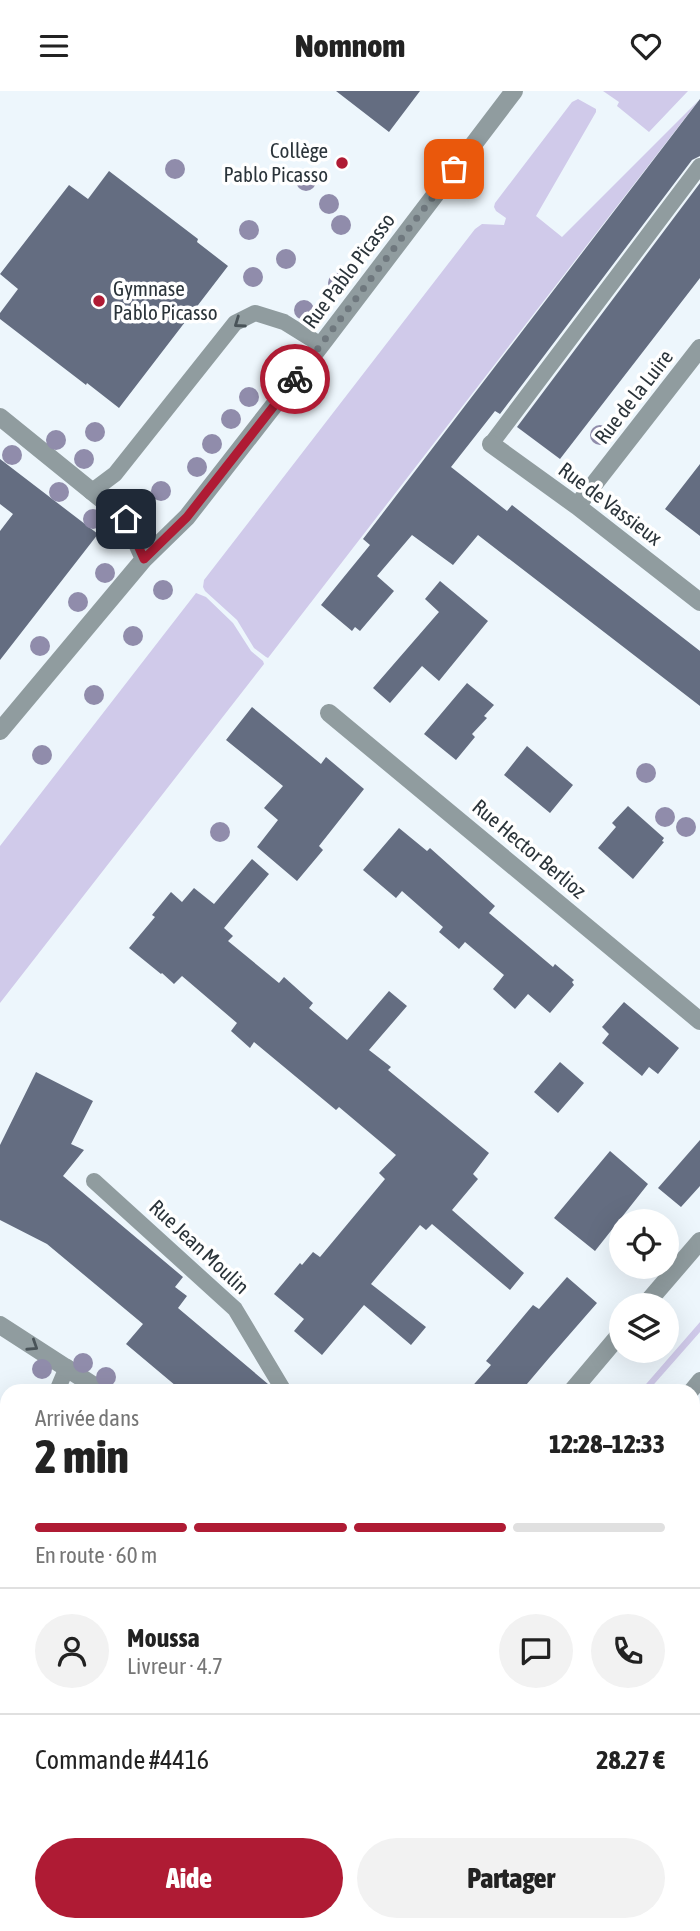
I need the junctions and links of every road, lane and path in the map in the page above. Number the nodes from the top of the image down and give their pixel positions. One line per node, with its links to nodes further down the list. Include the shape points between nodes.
1 (514, 91): 3 (street, Rue Pablo Picasso)
2 (700, 166): 6 (lane)
3 (321, 345): 7 (lane, one-way to 7, via 284,322 255,313 235,323 115,474); 9 (street, Rue Pablo Picasso, via 187,517)
4 (700, 348): 8 (street, Rue de la Luire)
5 (0, 417): 7 (street)
6 (491, 444): 8 (street, Rue de Vassieux)
7 (91, 492): 9 (street, via 126,519)
8 (577, 506): 10 (street, Rue de Vassieux)
9 (144, 559): 12 (street, Rue Pablo Picasso)
10 (700, 602)
11 (329, 713): 13 (street, Rue Hector Berlioz)
12 (0, 731)
13 (700, 1021)
14 (94, 1181): 22 (lane, Rue Jean Moulin, via 235,1310)
15 (700, 1241): 16 (street)
16 (655, 1293)
17 (0, 1325): 19 (street, one-way to 19)
18 (609, 1347): 23 (street)
19 (67, 1367): 20 (lane); 21 (street)
20 (60, 1384)
21 (92, 1384)
22 (280, 1384)
23 (578, 1384)

